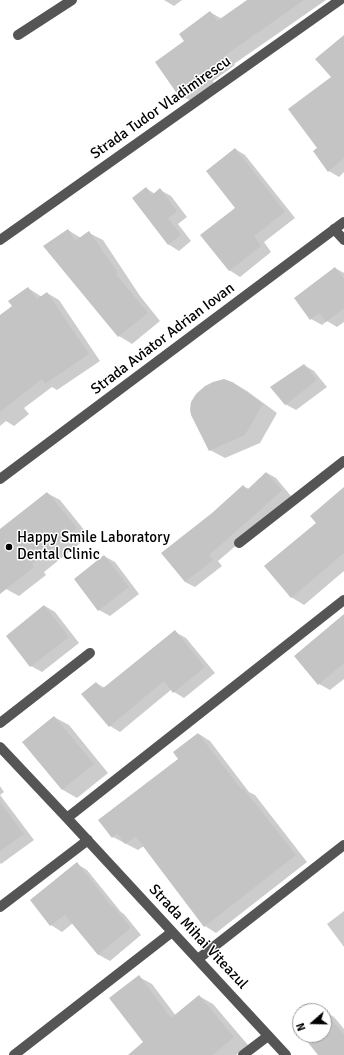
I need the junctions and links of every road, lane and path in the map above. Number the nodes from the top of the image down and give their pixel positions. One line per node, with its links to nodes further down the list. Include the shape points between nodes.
1 (72, 0): 3 (street)
2 (340, 0): 6 (street, Strada Tudor Vladimirescu)
3 (18, 35)
4 (344, 222): 5 (street, Strada Aviator Adrian Iovan)
5 (334, 229): 7 (street); 9 (street, Strada Aviator Adrian Iovan)
6 (0, 240)
7 (344, 240)
8 (344, 461): 10 (street)
9 (0, 479)
10 (239, 543)
11 (344, 600): 15 (street)
12 (90, 653): 13 (street)
13 (0, 723)
14 (0, 747): 15 (street, Strada Mihai Viteazul)
15 (67, 818): 16 (street, Strada Mihai Viteazul)
16 (88, 840): 18 (street); 19 (street, Strada Mihai Viteazul)
17 (344, 845): 20 (street)
18 (0, 907)
19 (172, 932): 20 (street, Strada Mihai Viteazul); 22 (street)
20 (198, 959): 21 (street, Strada Mihai Viteazul)
21 (268, 1036): 23 (street); 24 (street, Strada Mihai Viteazul)
22 (14, 1055)
23 (244, 1055)
24 (286, 1055)

